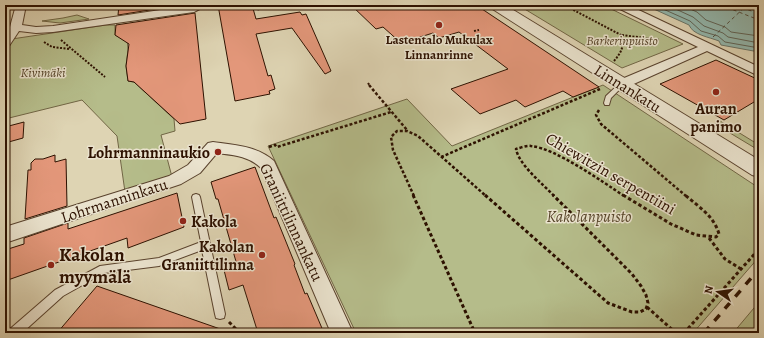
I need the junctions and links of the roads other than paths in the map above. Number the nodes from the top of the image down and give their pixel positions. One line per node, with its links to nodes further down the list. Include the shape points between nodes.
1 (21, 5): 5 (street)
2 (496, 5): 9 (street, Linnankatu)
3 (620, 5): 7 (street)
4 (201, 6): 5 (street, via 53,29)
5 (16, 27): 6 (street)
6 (5, 44)
7 (707, 47): 8 (street); 9 (street)
8 (759, 72)
9 (622, 84): 10 (lane, via 608,97); 12 (street, Linnankatu)
10 (607, 103)
11 (212, 147): 14 (street, Lohrmanninkatu, via 194,169 176,180); 18 (street, Graniittilinnankatu, via 254,154 268,164)
12 (759, 170)
13 (196, 197): 15 (lane)
14 (5, 234)
15 (206, 244): 16 (lane); 17 (lane, via 159,262 103,269 58,293)
16 (220, 314)
17 (14, 333)
18 (342, 333)

